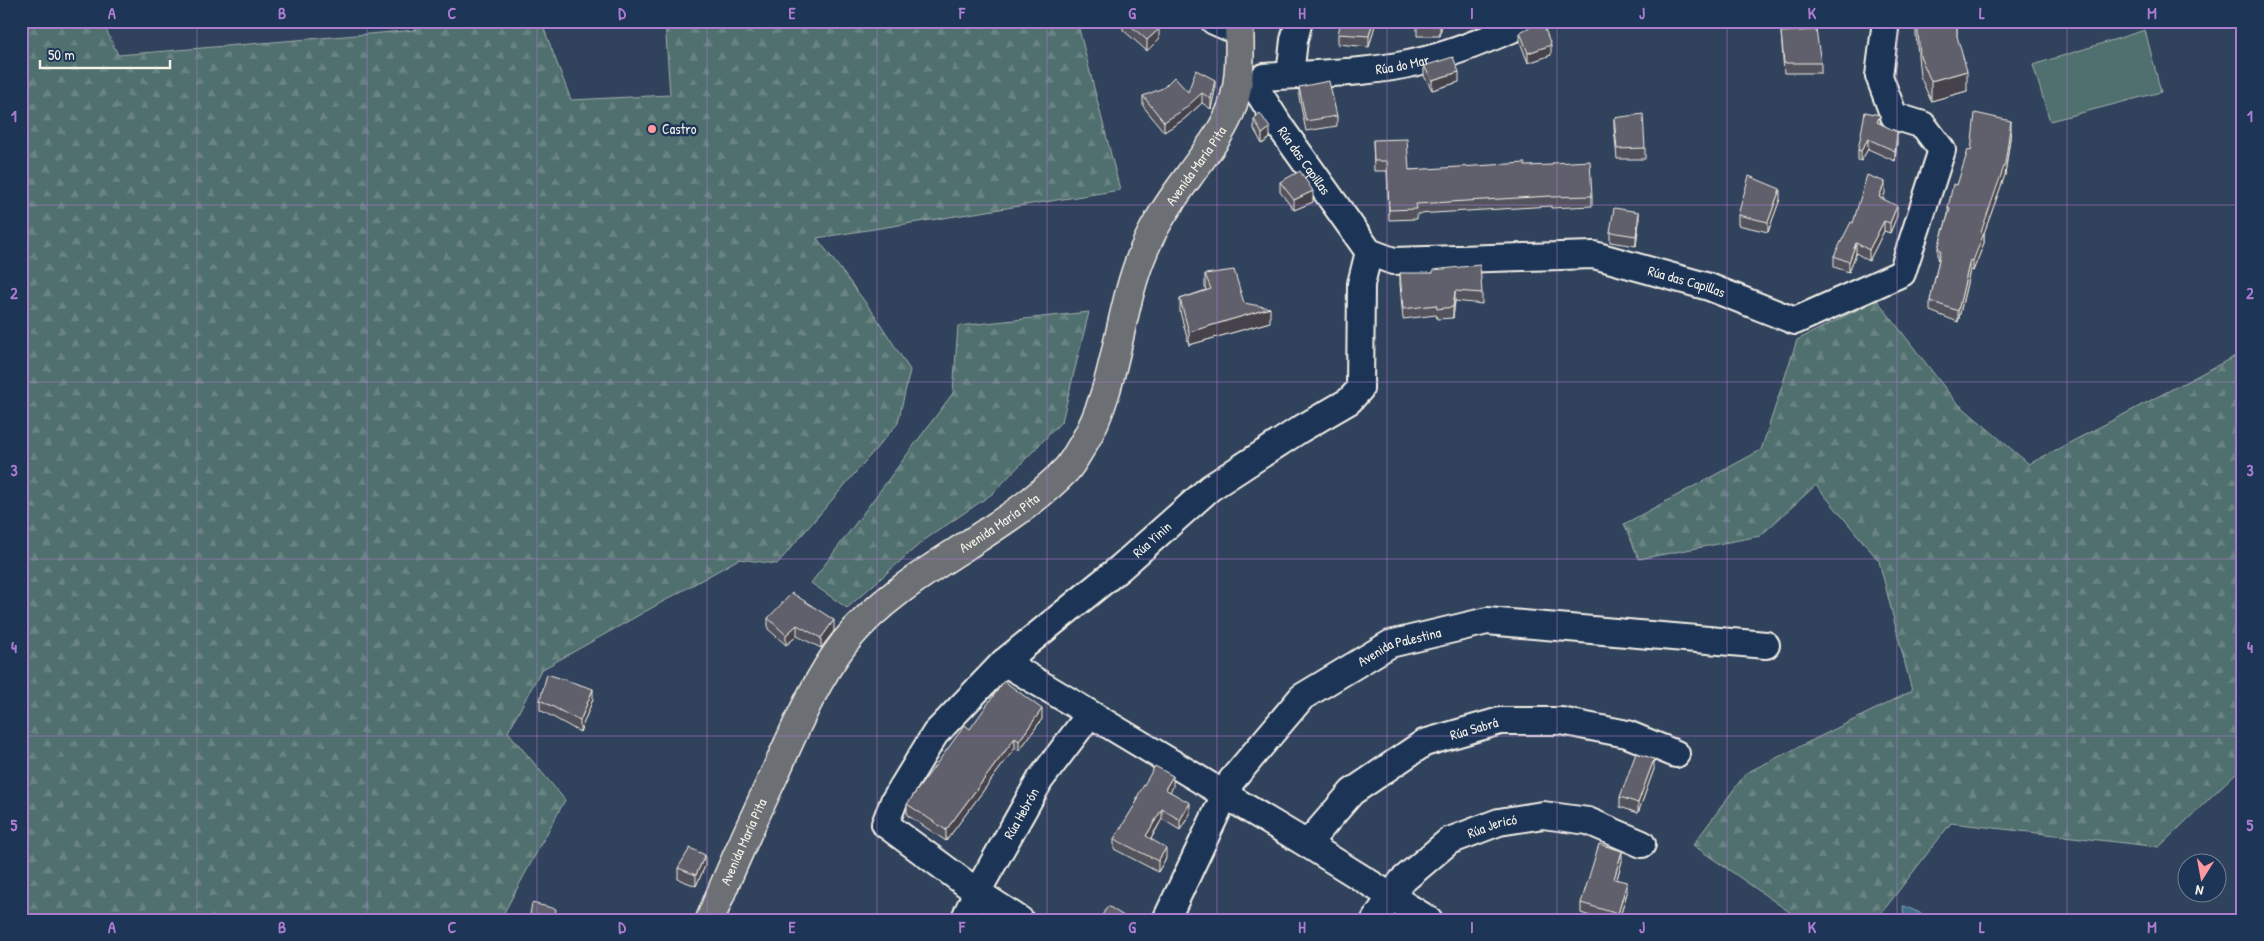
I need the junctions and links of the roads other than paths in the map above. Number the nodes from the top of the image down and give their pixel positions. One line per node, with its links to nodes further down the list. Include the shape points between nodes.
1 (1214, 21): 5 (street)
2 (1299, 21): 6 (street)
3 (1532, 21): 6 (street, Rúa do Mar, via 1454,52 1415,63)
4 (1886, 21): 8 (street, Rúa das Capillas, via 1879,76 1894,116 1924,125 1942,150 1902,272 1813,312 1795,320 1708,287 1594,255 1393,261)
5 (1239, 27): 7 (main road, Avenida María Pita, via 1239,61)
6 (1290, 76): 7 (street, Rúa do Mar)
7 (1253, 86): 8 (street, Rúa das Capillas); 18 (main road, Avenida María Pita, via 1159,220 1143,252 1099,412 1069,466 1035,499 892,598 846,642 822,676 802,714)
8 (1369, 252): 10 (street, Rúa Yinin, via 1361,284 1360,389 1349,401 1210,488 1120,568)
9 (1766, 645): 13 (street, Avenida Palestina, via 1487,621 1390,644 1302,697 1232,780)
10 (1004, 662): 11 (street); 16 (street, Rúa Yinin, via 935,734 894,801 885,824)
11 (1090, 714): 13 (street); 16 (street, Rúa Hebrón, via 1040,780)
12 (1676, 754): 14 (street, Rúa Sabrá, via 1627,734 1561,721 1500,721 1424,743 1352,792)
13 (1225, 795): 14 (street); 21 (street, Avenida Palestina)
14 (1307, 844): 17 (street)
15 (1642, 844): 17 (street, Rúa Jericó, via 1588,821 1543,815 1499,822 1449,841 1402,882)
16 (977, 892): 19 (street, Rúa Hebrón); 20 (street)
17 (1390, 897): 22 (street, Rúa Jericó); 23 (street)
18 (710, 920)
19 (964, 920)
20 (1020, 920)
21 (1166, 920)
22 (1375, 920)
23 (1429, 920)

